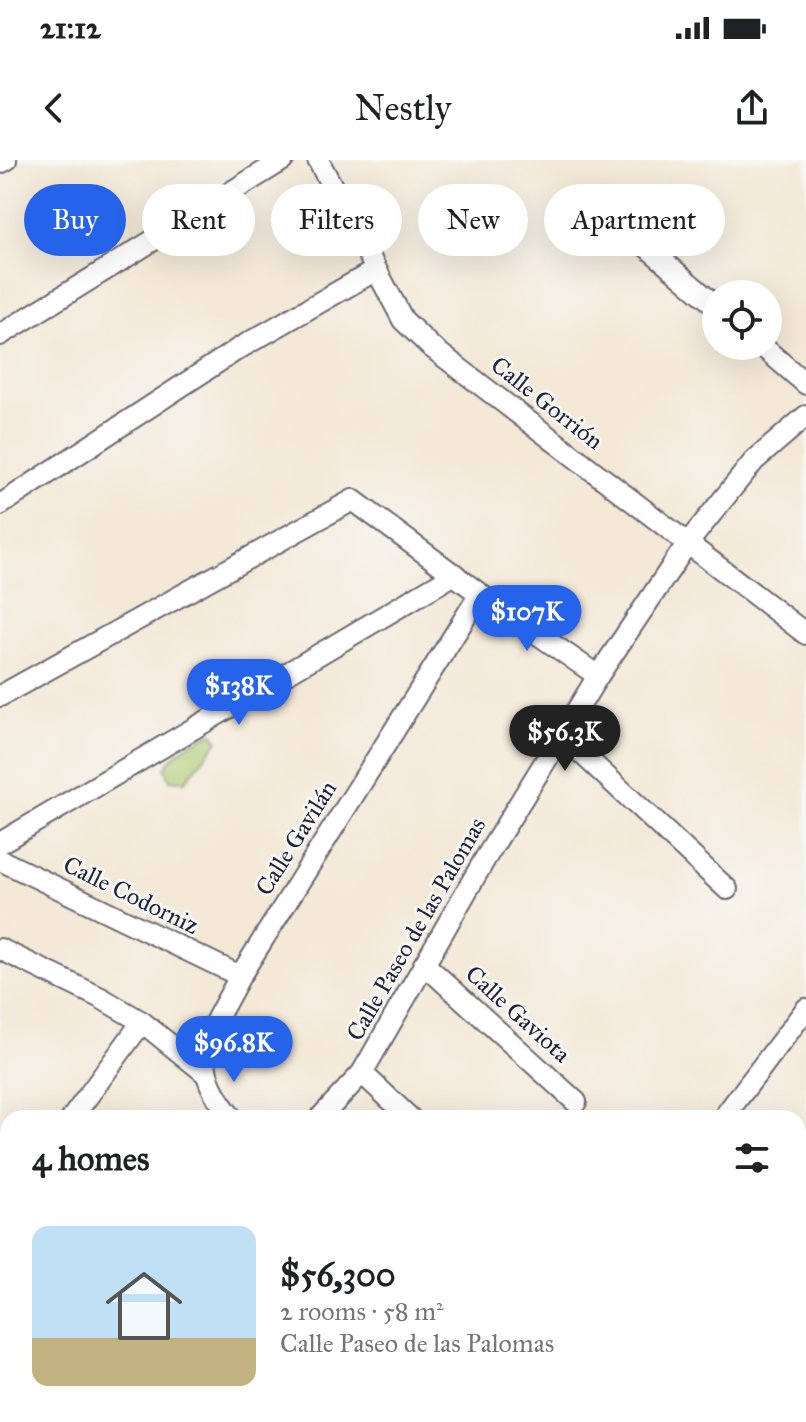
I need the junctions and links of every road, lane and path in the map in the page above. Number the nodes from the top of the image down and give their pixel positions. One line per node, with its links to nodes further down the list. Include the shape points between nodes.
1 (6, 160): 4 (street)
2 (283, 160): 8 (street)
3 (318, 160): 6 (street, Calle Gorrión)
4 (0, 163)
5 (658, 256): 7 (street)
6 (376, 270): 12 (street, via 238,349); 13 (street, Calle Gorrión, via 403,320 430,346)
7 (702, 294)
8 (0, 335)
9 (778, 360): 10 (street)
10 (806, 384)
11 (806, 416): 13 (street, Calle Paseo de las Palomas, via 754,461)
12 (0, 505)
13 (687, 544): 16 (street, Calle Gorrión); 17 (street, Calle Paseo de las Palomas)
14 (455, 574): 15 (street); 18 (street, via 357,501 348,500); 20 (street)
15 (480, 594): 17 (street); 25 (street, Calle Gavilán)
16 (806, 634)
17 (598, 676): 19 (street, Calle Paseo de las Palomas)
18 (0, 696)
19 (562, 735): 22 (street); 24 (street, Calle Paseo de las Palomas)
20 (0, 843)
21 (0, 860): 25 (street, Calle Codorniz)
22 (727, 889)
23 (0, 949): 26 (street)
24 (424, 964): 29 (street, Calle Paseo de las Palomas); 30 (street, Calle Gaviota)
25 (240, 976): 28 (street, Calle Gavilán, via 206,1042)
26 (142, 1022): 28 (street); 31 (street)
27 (802, 1023): 35 (street)
28 (204, 1072): 32 (street)
29 (362, 1073): 33 (street, Calle Paseo de las Palomas); 34 (street)
30 (576, 1102)
31 (78, 1110)
32 (225, 1110)
33 (327, 1110)
34 (401, 1110)
35 (730, 1110)

